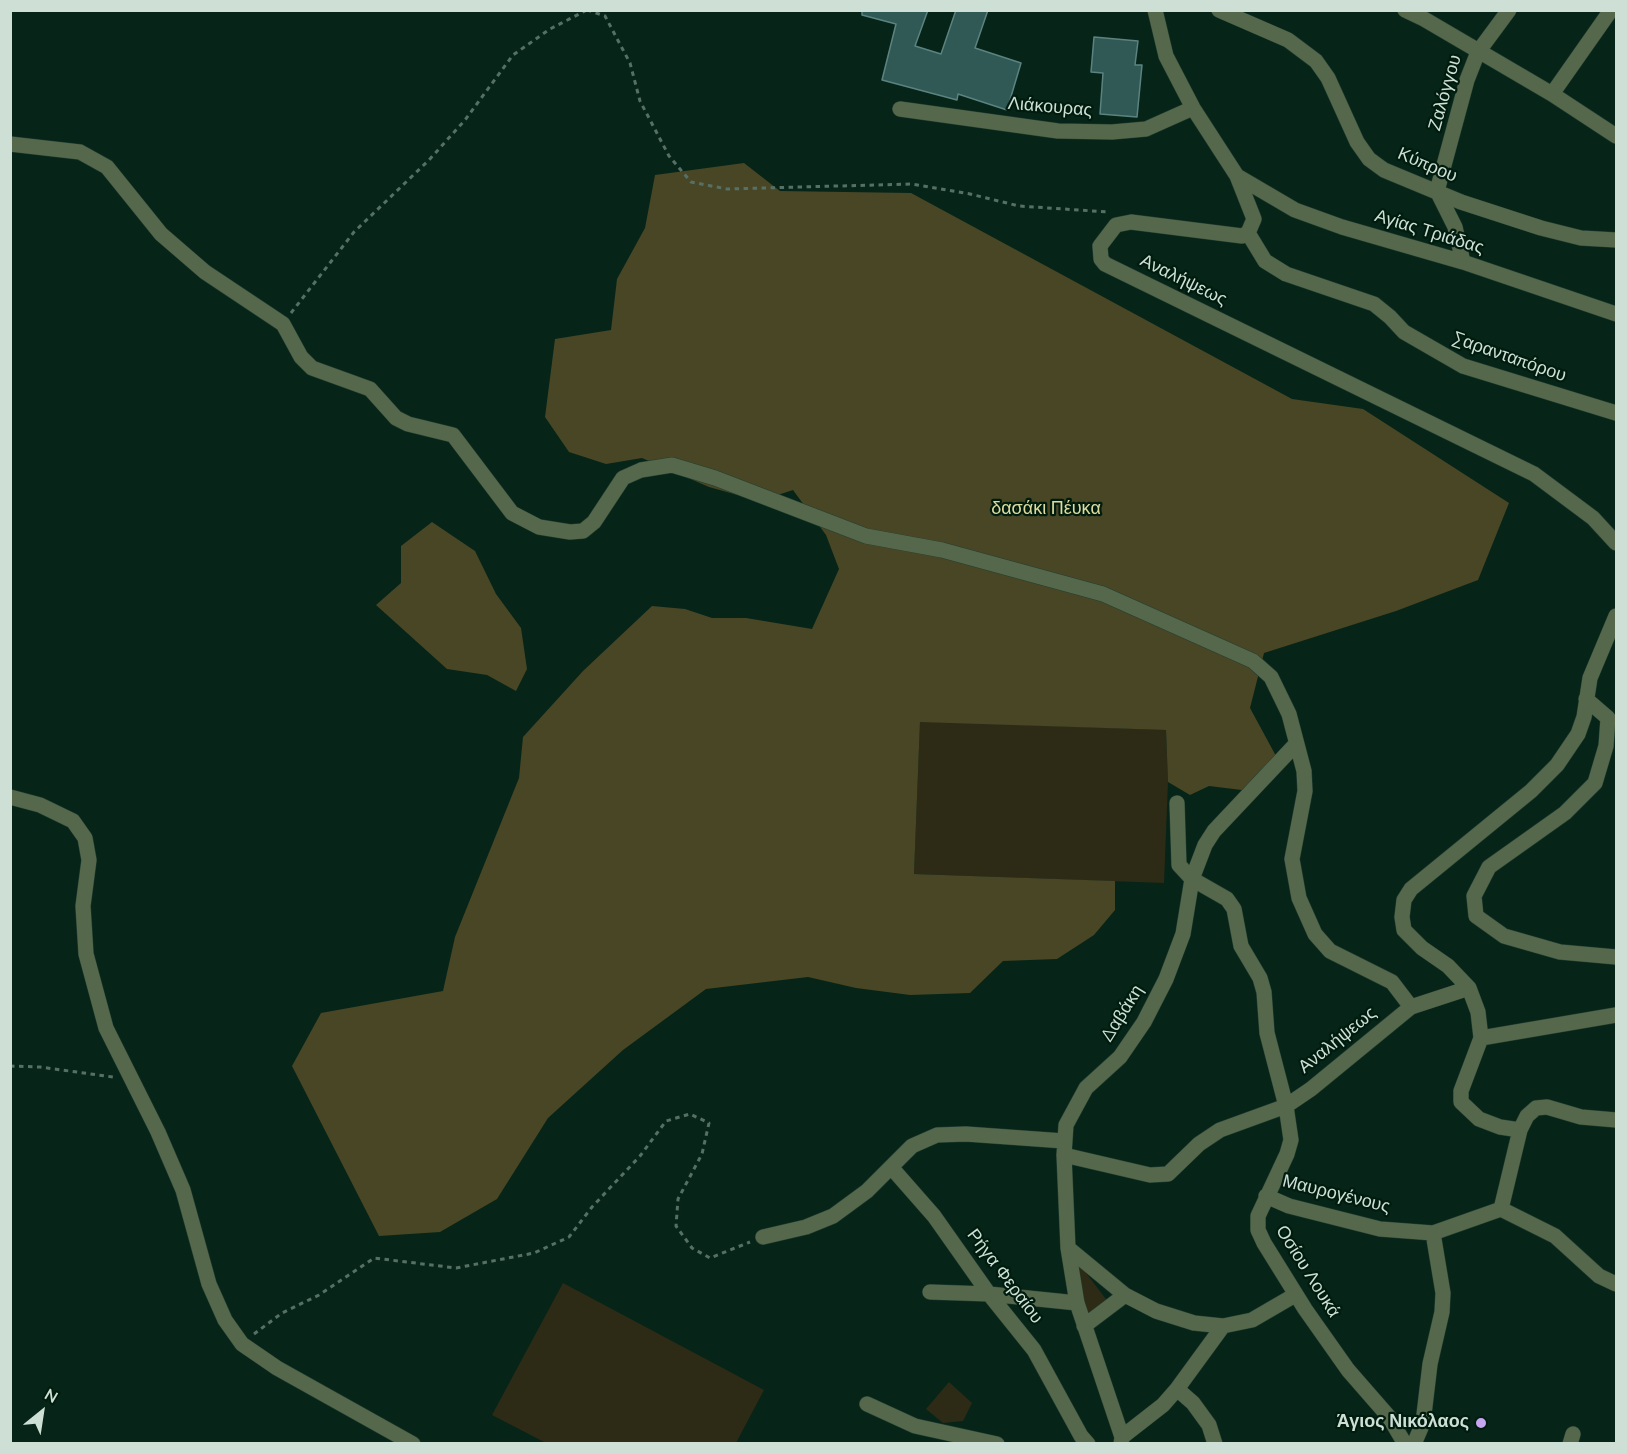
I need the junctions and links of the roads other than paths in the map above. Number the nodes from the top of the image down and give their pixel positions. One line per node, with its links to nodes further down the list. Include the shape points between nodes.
1 (1155, 10): 9 (street, via 1166,56)
2 (1219, 10): 14 (street, Κύπρου, via 1288,40 1316,61 1356,142 1369,159 1384,170)
3 (1405, 10): 6 (street)
4 (1509, 10): 7 (street, Ζαλόγγου)
5 (1611, 10): 8 (street)
6 (1426, 15): 7 (street)
7 (1478, 52): 8 (street); 14 (street, Ζαλόγγου)
8 (1552, 94): 11 (street)
9 (1193, 108): 10 (street, Λιάκουρας, via 1146,129 1112,132 1058,131); 13 (street)
10 (900, 109)
11 (1617, 136)
12 (10, 144): 23 (street, via 80,152 107,167 183,255 283,324 301,357 312,368 370,389 396,418 408,424 453,435 512,513 538,527 583,531 594,522 623,478 641,470 672,465 694,471 866,536 942,550 1103,594 1218,644 1253,662 1271,677 1289,714)
13 (1237, 176): 15 (street, via 1254,219); 17 (street, Αγίας Τριάδας, via 1295,210)
14 (1437, 191): 16 (street, Κύπρου, via 1541,228 1581,238); 17 (street, via 1455,227)
15 (1248, 233): 19 (street, Σαρανταπόρου, via 1265,261 1286,274 1374,304 1404,332 1455,362); 20 (street, Αναλήψεως, via 1233,236 1131,222 1116,225 1105,237 1099,253 1105,264 1534,474 1593,518)
16 (1617, 240)
17 (1463, 262): 18 (street, Αγίας Τριάδας)
18 (1617, 314)
19 (1617, 413)
20 (1617, 543)
21 (1617, 616): 22 (street, via 1590,678)
22 (1586, 699): 27 (street, via 1608,718 1606,746 1595,783 1565,813 1489,867 1473,896 1476,916 1504,936 1560,952); 28 (street, via 1578,734 1557,765 1411,889 1404,900 1404,930)
23 (1296, 744): 26 (street, Δαβάκη, via 1214,831); 29 (street, via 1305,791 1292,860 1299,898 1315,934 1330,951 1392,982)
24 (10, 797): 53 (street, via 73,820 85,838 89,860 83,906 86,954 106,1028 183,1191 209,1284 225,1320 242,1344 277,1368)
25 (1177, 803): 26 (street, via 1176,856)
26 (1192, 879): 32 (street, Οσίου Λουκά, via 1227,899 1234,909 1241,946 1264,992 1267,1033); 35 (street, Δαβάκη, via 1183,934 1166,979 1120,1057 1086,1088 1075,1104 1066,1125)
27 (1617, 957)
28 (1469, 988): 29 (street, Αναλήψεως); 31 (street, via 1478,1012)
29 (1411, 1007): 32 (street, Αναλήψεως)
30 (1617, 1016): 31 (street)
31 (1480, 1038): 34 (street, via 1461,1091 1461,1102 1479,1119)
32 (1286, 1106): 35 (street, Αναλήψεως, via 1220,1130 1168,1174 1150,1175); 37 (street, Οσίου Λουκά, via 1291,1140)
33 (1617, 1120): 34 (street, via 1536,1108)
34 (1520, 1130): 38 (street)
35 (1064, 1148): 36 (street, via 966,1134 937,1135 912,1146); 41 (street)
36 (891, 1167): 40 (street, via 833,1216); 44 (street, Ρήγα Φεραίου, via 934,1216)
37 (1266, 1196): 39 (street, Μαυρογένους, via 1289,1206 1380,1229); 46 (street, Οσίου Λουκά, via 1258,1216 1258,1230)
38 (1501, 1209): 39 (street); 42 (street, via 1556,1236 1599,1276)
39 (1433, 1233): 58 (street, via 1443,1293 1442,1312 1430,1364 1423,1423)
40 (763, 1237)
41 (1068, 1248): 45 (street); 47 (street)
42 (1617, 1284)
43 (930, 1292): 44 (street)
44 (989, 1294): 47 (street); 55 (street, Ρήγα Φεραίου, via 1034,1350)
45 (1125, 1295): 48 (street); 49 (street, via 1156,1311 1194,1323)
46 (1295, 1295): 49 (street, via 1252,1320); 57 (street, Οσίου Λουκά)
47 (1077, 1303): 48 (street)
48 (1084, 1326): 52 (street)
49 (1223, 1326): 50 (street)
50 (1177, 1389): 52 (street); 56 (street, via 1209,1425)
51 (867, 1404): 54 (street, via 915,1426)
52 (1121, 1440)
53 (413, 1443)
54 (997, 1443)
55 (1088, 1443)
56 (1215, 1443)
57 (1405, 1443)
58 (1414, 1443)

